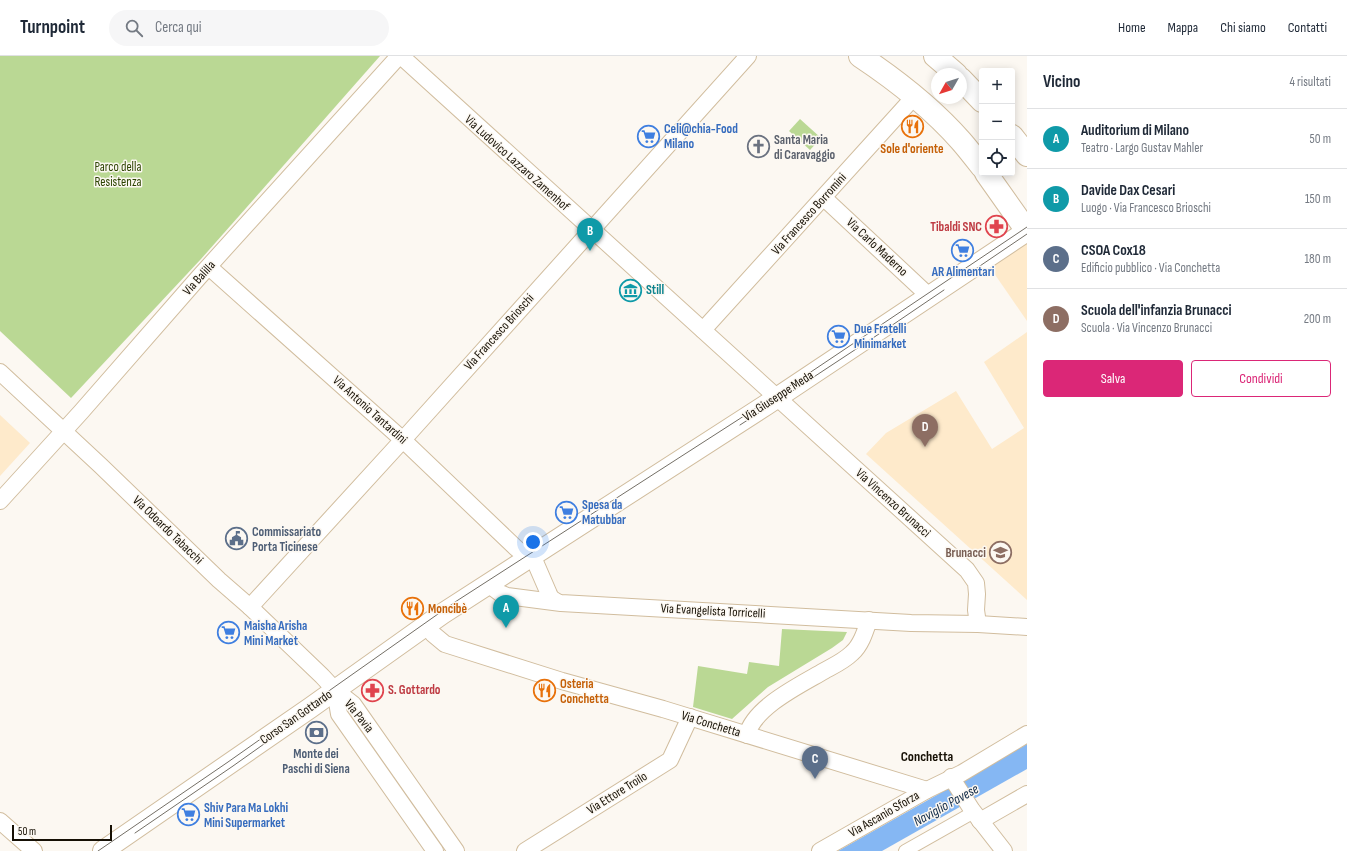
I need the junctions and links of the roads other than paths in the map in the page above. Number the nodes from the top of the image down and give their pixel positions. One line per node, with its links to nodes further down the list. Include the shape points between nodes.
1 (400, 56): 14 (street, Via Ludovico Lazzaro Zamenhof); 16 (street, Via Balilla)
2 (748, 56): 14 (street, Via Francesco Brioschi)
3 (860, 56): 7 (main road)
4 (935, 56): 5 (main road)
5 (949, 68)
6 (967, 85): 8 (main road)
7 (914, 97): 11 (main road, via 960,140); 13 (street, Via Francesco Borromini)
8 (979, 98)
9 (1015, 140): 10 (main road)
10 (1027, 155)
11 (979, 163)
12 (988, 176): 15 (main road)
13 (824, 198): 17 (street, Via Carlo Maderno); 18 (street, Via Francesco Borromini)
14 (591, 229): 18 (street, Via Ludovico Lazzaro Zamenhof); 22 (street, Via Francesco Brioschi)
15 (1027, 231): 17 (street, Via Giuseppe Meda)
16 (209, 267): 21 (street, Via Balilla); 22 (street, Via Antonio Tantardini)
17 (929, 296): 20 (street, Via Giuseppe Meda)
18 (702, 330): 20 (street, Via Ludovico Lazzaro Zamenhof)
19 (0, 372): 21 (street, Via Odoardo Tabacchi)
20 (777, 398): 24 (street, Via Giuseppe Meda); 29 (street, Via Vincenzo Brunacci, via 967,570 976,583)
21 (63, 431): 23 (street, Via Balilla); 27 (street, Via Odoardo Tabacchi)
22 (403, 440): 24 (street, Via Antonio Tantardini); 27 (street, Via Francesco Brioschi)
23 (0, 502)
24 (527, 558): 25 (street, Via Giuseppe Meda); 26 (street, Via Antonio Tantardini, via 536,564 548,594)
25 (488, 584): 26 (street, Via Evangelista Torricelli, via 507,596); 30 (street, Corso San Gottardo)
26 (557, 602): 28 (street, Via Evangelista Torricelli)
27 (250, 607): 32 (street, Via Odoardo Tabacchi)
28 (869, 620): 29 (street, Via Evangelista Torricelli); 35 (street, via 860,642 845,660 800,684 770,704 753,720)
29 (978, 624): 31 (street, Via Evangelista Torricelli)
30 (426, 625): 32 (street, Corso San Gottardo); 33 (street, Via Conchetta, via 445,644 562,681)
31 (1027, 627)
32 (335, 690): 36 (street, Via Pavia, via 353,704); 37 (street, Via Pavia, via 339,714); 44 (street, Corso San Gottardo)
33 (690, 717): 35 (street, Via Conchetta); 47 (street, Via Ettore Troilo, via 670,760)
34 (1027, 734): 38 (street, via 962,772)
35 (747, 735): 39 (street, Via Conchetta)
36 (381, 744): 37 (street, Via Pavia); 46 (street, Via Pavia)
37 (367, 754): 45 (street, Via Pavia)
38 (954, 782): 39 (street); 41 (street)
39 (927, 790): 48 (street, Via Ascanio Sforza)
40 (1027, 794): 41 (street)
41 (975, 813): 49 (street); 50 (street)
42 (0, 821): 43 (street)
43 (34, 851)
44 (103, 851)
45 (435, 851)
46 (456, 851)
47 (525, 851)
48 (820, 851)
49 (904, 851)
50 (1004, 851)

